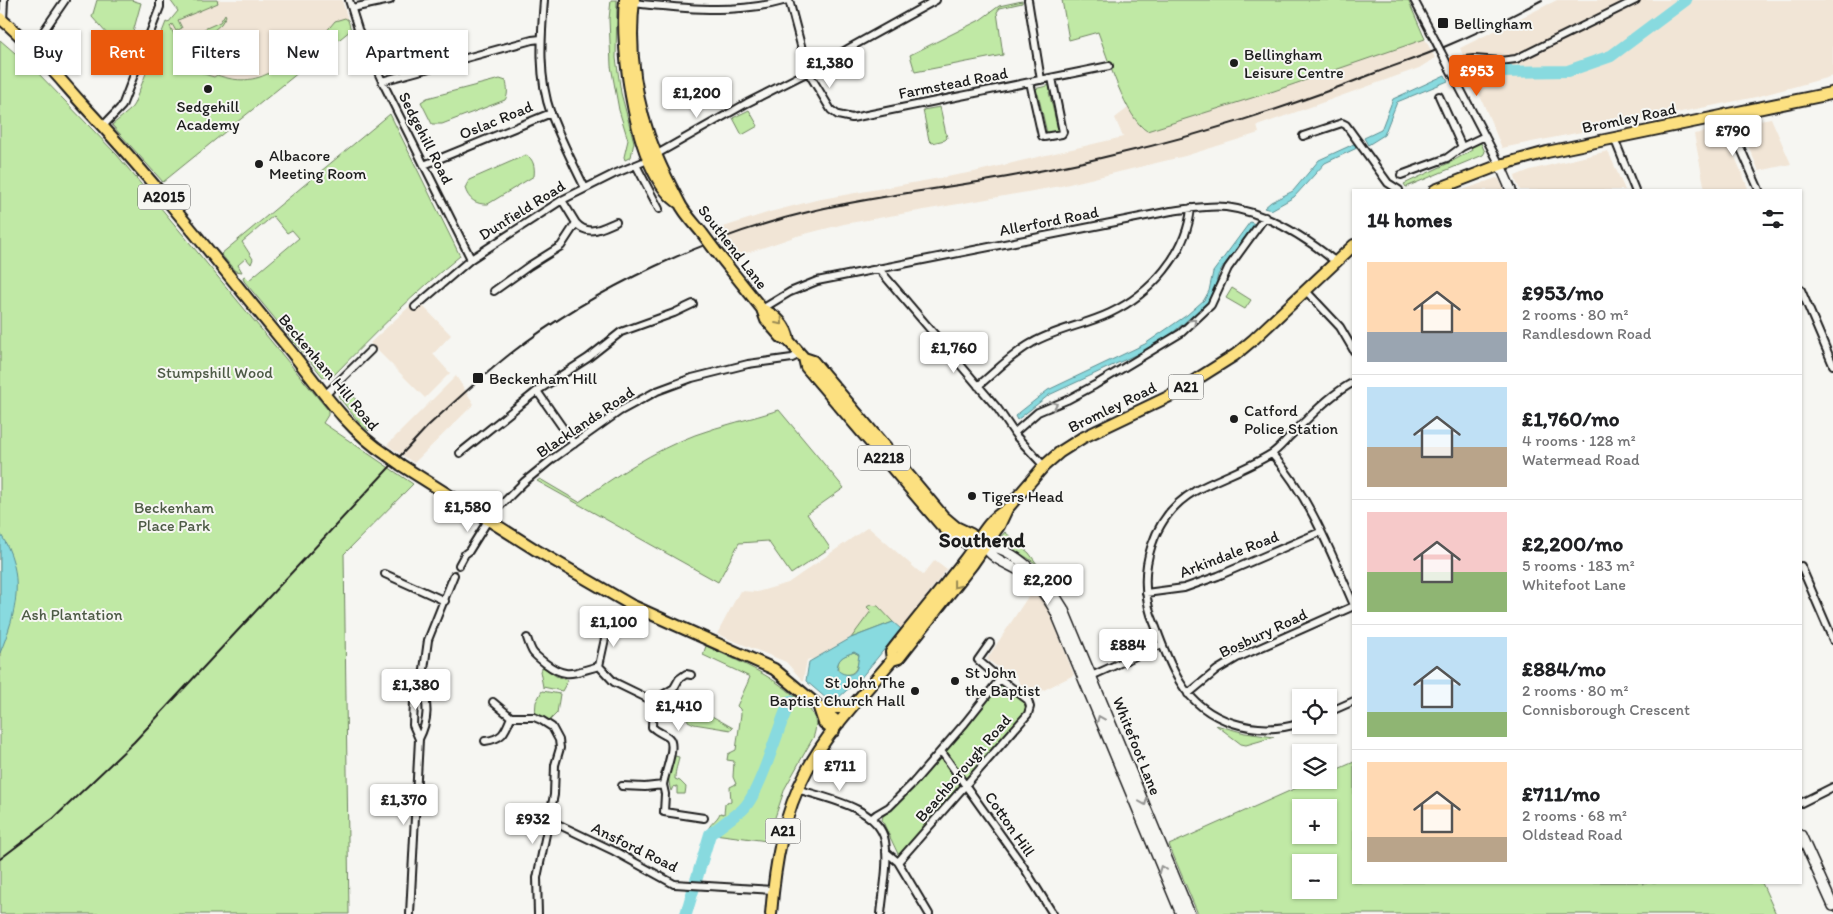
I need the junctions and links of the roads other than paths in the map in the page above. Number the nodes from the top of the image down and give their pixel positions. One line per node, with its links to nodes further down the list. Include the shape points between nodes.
1 (4, 0): 12 (street); 15 (street)
2 (65, 0): 16 (street)
3 (160, 0): 31 (street, via 122,106)
4 (349, 0): 14 (street, Sedgehill Road)
5 (390, 0): 14 (street)
6 (544, 0): 18 (street)
7 (788, 0): 13 (street, via 726,10); 21 (street, Farmstead Road)
8 (936, 0): 21 (street, Dunfield Road)
9 (1028, 0): 24 (street)
10 (1414, 0): 20 (street, bridge)
11 (1636, 0): 20 (street, via 1516,59 1469,59)
12 (0, 1)
13 (629, 1): 36 (main road, Southend Lane / A2218, via 635,78)
14 (352, 8): 25 (street, Sedgehill Road)
15 (1, 20): 17 (main road, Beckenham Hill Road / A2015)
16 (44, 30)
17 (15, 33)
18 (541, 39): 25 (street); 29 (street)
19 (1109, 66): 23 (street, Farmstead Road)
20 (1449, 68): 33 (street)
21 (808, 72): 26 (street, Farmstead Road, via 831,110 848,118); 36 (street, Dunfield Road, via 742,105)
22 (57, 75): 31 (main road, Beckenham Hill Road / A2015)
23 (1052, 78): 24 (street, Farmstead Road); 26 (street, via 1063,132 1044,138)
24 (1040, 80): 26 (street, Farmstead Road)
25 (382, 81): 37 (street, Sedgehill Road)
26 (1030, 82)
27 (1833, 93): 30 (highway, Bromley Road)
28 (1439, 96): 35 (street)
29 (551, 113): 37 (street, Oslac Road); 41 (street)
30 (1726, 115): 34 (main road, Bromley Road); 46 (street)
31 (103, 126): 70 (main road, Beckenham Hill Road / A2015)
32 (1304, 136): 42 (street, via 1342,123 1346,125 1388,183)
33 (1485, 136): 35 (street); 39 (street)
34 (1614, 138): 39 (main road, Bromley Road); 45 (street)
35 (1462, 147): 40 (street, via 1447,158)
36 (652, 157): 38 (street, Dunfield Road); 62 (main road, Southend Lane / A2218, bridge, via 679,203)
37 (424, 165): 54 (street, Sedgehill Road)
38 (636, 165): 41 (street, Dunfield Road); 49 (street)
39 (1500, 166): 43 (main road, Bromley Road); 44 (street)
40 (1401, 175)
41 (584, 188): 47 (street, Dunfield Road)
42 (1397, 189)
43 (1438, 189)
44 (1511, 189)
45 (1636, 189)
46 (1759, 189)
47 (562, 200): 52 (street); 54 (street, Dunfield Road)
48 (1192, 208): 50 (street, Allerford Road, via 1226,207); 56 (street, Allerford Road); 68 (street, via 1177,252 1141,293 1110,313 1032,342)
49 (659, 209)
50 (1265, 217): 55 (street, Allerford Road); 71 (street, one-way to 50, via 1038,412 1095,385 1181,333 1211,305 1228,268)
51 (616, 222): 52 (street, via 596,231 580,228)
52 (576, 223): 58 (street, via 561,246)
53 (1352, 247): 55 (main road, Bromley Road / A21)
54 (471, 259): 61 (street, Dunfield Road)
55 (1336, 262): 57 (main road, Bromley Road / A21)
56 (878, 268): 62 (street, Allerford Road, via 817,281); 68 (street)
57 (1306, 290): 63 (street, via 1340,327); 75 (main road, Bromley Road / A21, via 1224,363 1170,396 1082,438)
58 (494, 291)
59 (1802, 292): 66 (street)
60 (693, 304): 69 (street, via 620,332 588,358)
61 (415, 307)
62 (762, 309): 65 (main road, Southend Lane / A2218, via 766,320 781,338 789,341)
63 (1352, 348)
64 (371, 350): 70 (street)
65 (802, 356): 72 (street, Blacklands Road, via 722,369 657,392 620,411); 78 (main road, Southend Lane / A2218, via 813,361 866,431 933,510 971,534)
66 (1833, 365)
67 (1352, 383): 74 (street, via 1335,392)
68 (978, 386): 71 (street)
69 (537, 391): 72 (street); 73 (street)
70 (325, 395): 76 (main road, Beckenham Hill Road / A2015, bridge, via 370,444)
71 (1014, 433): 75 (street)
72 (574, 444): 76 (street, Blacklands Road, via 524,482)
73 (460, 453)
74 (1272, 454): 77 (street, via 1297,486); 83 (street, via 1194,492 1171,512 1151,546 1145,571)
75 (1044, 466): 78 (main road, Bromley Road / A21, via 1007,509 996,515)
76 (489, 521): 79 (street, Blacklands Road); 86 (main road, Beckenham Hill Road / A2015)
77 (1320, 532): 83 (street, Arkindale Road, via 1210,579 1184,588); 85 (street)
78 (980, 544): 94 (street, Whitefoot Lane, via 993,546 1026,565 1049,587 1063,608); 101 (main road, Bromley Road / A21, via 891,652 892,660)
79 (459, 565)
80 (1802, 568): 89 (street)
81 (385, 574): 84 (street)
82 (454, 578): 84 (street)
83 (1146, 593): 91 (street, via 1150,615)
84 (445, 601): 96 (street, via 428,640)
85 (1352, 602)
86 (631, 605): 92 (street, via 623,620 606,634); 102 (main road, Beckenham Hill Road / A2015, via 774,670)
87 (1352, 607): 97 (street, Bosbury Road, via 1237,658)
88 (527, 638): 92 (street, via 533,654 562,674)
89 (1833, 640)
90 (990, 644): 95 (street, via 978,660)
91 (1162, 644): 94 (street); 97 (street)
92 (599, 666): 99 (street, via 614,682)
93 (691, 674): 99 (street, via 679,679 674,688)
94 (1088, 678): 130 (street, Whitefoot Lane, one-way to 94); 131 (street, Whitefoot Lane, one-way to 131)
95 (1000, 679): 109 (street, Beachborough Road); 111 (street, Beachborough Road, via 1026,697 1030,711)
96 (422, 684): 107 (street, via 427,702 426,725); 107 (street, via 414,702 413,725)
97 (1188, 694): 105 (street, via 1214,715 1234,724 1269,728)
98 (493, 702): 104 (street)
99 (653, 702): 110 (street, via 652,727 667,736 672,744)
100 (1352, 702): 103 (street)
101 (853, 705): 102 (main road); 106 (main road, Bromley Road / A21)
102 (819, 708): 106 (main road, Beckenham Hill Road / A2015, via 824,723)
103 (1337, 708)
104 (511, 717): 108 (street, via 504,732 495,740); 118 (street, via 541,720 552,727 559,740)
105 (1292, 724)
106 (836, 727): 114 (main road, Bromley Road / A21)
107 (419, 739): 124 (street)
108 (485, 741)
109 (941, 751): 111 (street, Cotton Hill); 117 (street, Beachborough Road, via 889,807)
110 (663, 785): 112 (street); 116 (street, via 664,812)
111 (965, 785): 121 (street, Beachborough Road); 129 (street, Cotton Hill, via 1023,866)
112 (622, 786)
113 (1833, 787): 115 (street)
114 (797, 789): 117 (street, via 854,808); 122 (main road, Bromley Road / A21, via 778,851)
115 (1802, 802)
116 (704, 818)
117 (872, 818): 120 (street, via 885,840)
118 (549, 820): 122 (street, Ansford Road, via 674,884); 125 (street, via 538,878)
119 (1802, 837): 123 (street)
120 (886, 852): 121 (street); 127 (street)
121 (898, 862): 128 (street)
122 (773, 890): 126 (main road, Bromley Road / A21)
123 (1833, 906)
124 (410, 914)
125 (538, 914)
126 (771, 914)
127 (881, 914)
128 (929, 914)
129 (1052, 914)
130 (1181, 914)
131 (1190, 914)

